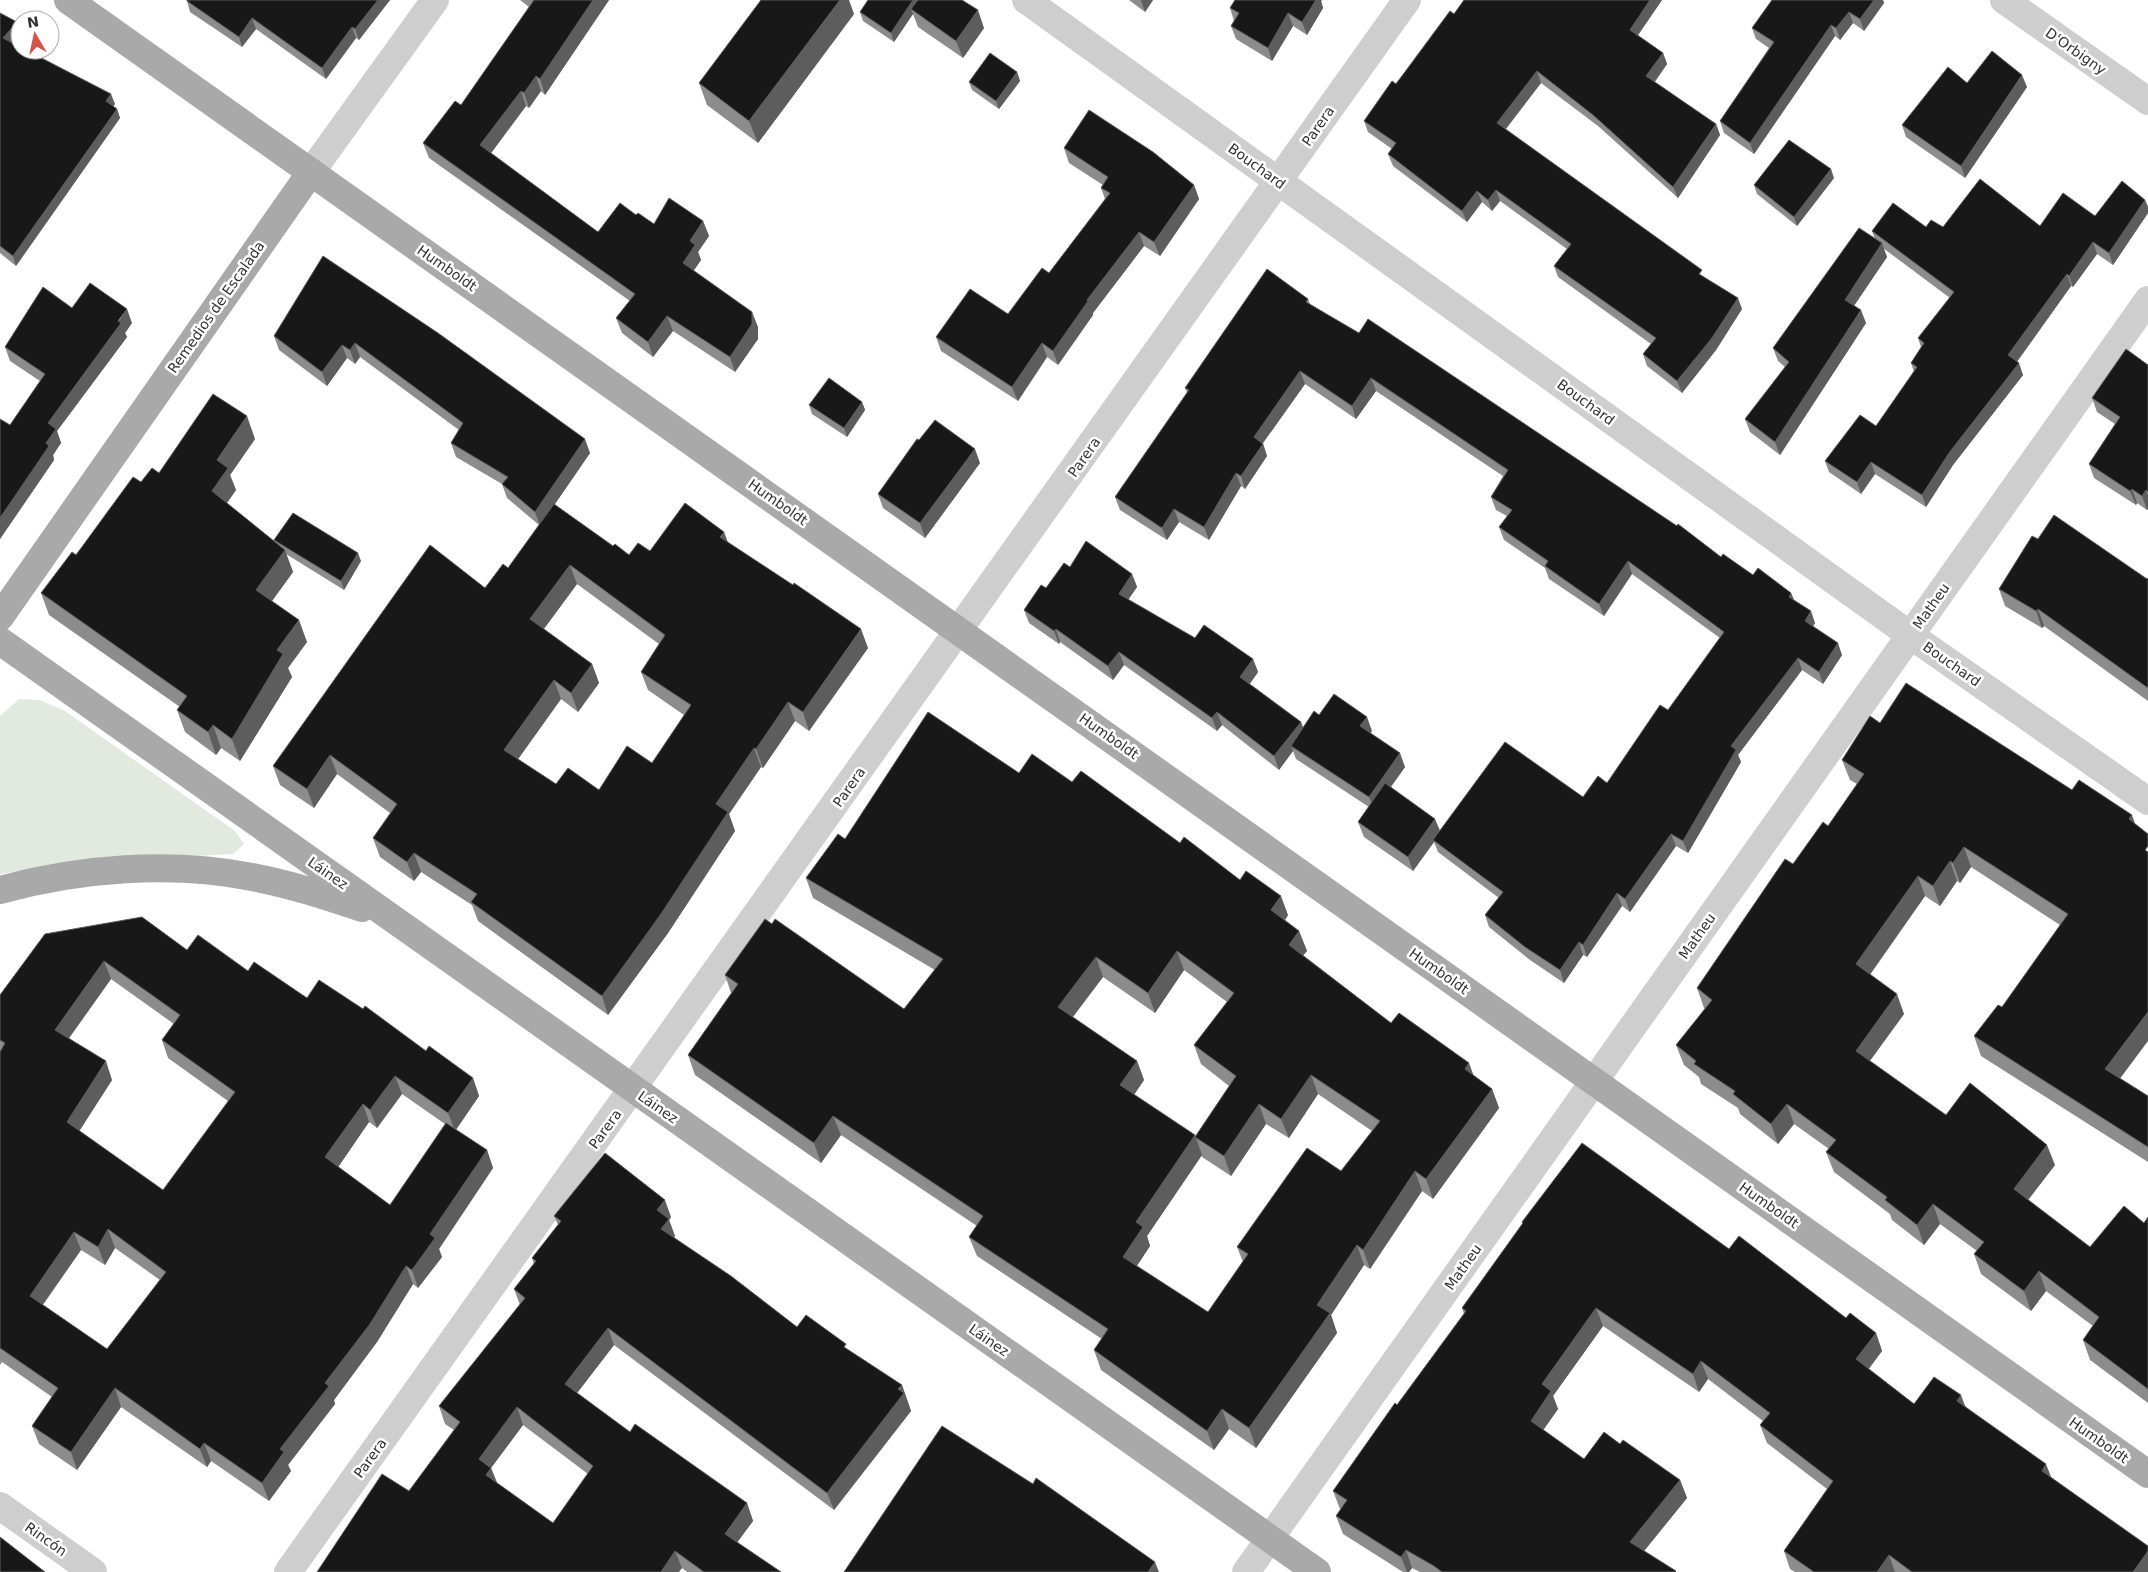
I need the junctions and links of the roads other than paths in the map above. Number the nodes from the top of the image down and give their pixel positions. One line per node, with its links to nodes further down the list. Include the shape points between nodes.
1 (68, 0): 7 (main road, Humboldt)
2 (435, 0): 7 (street, Remedios de Escalada)
3 (1026, 0): 8 (street, Bouchard)
4 (1408, 0): 8 (street, Parera)
5 (2004, 0): 6 (street, D'Orbigny)
6 (2148, 102)
7 (311, 172): 10 (main road, Remedios de Escalada); 11 (main road, Humboldt)
8 (1279, 182): 11 (street, Parera); 12 (street, Bouchard)
9 (2148, 300): 12 (street, Matheu)
10 (0, 617)
11 (960, 631): 17 (main road, Humboldt); 18 (street, Parera)
12 (1910, 635): 14 (street, Bouchard); 17 (street, Matheu)
13 (0, 641): 16 (main road, Láinez)
14 (2148, 801)
15 (0, 890): 16 (main road, via 65,876 191,869 252,877 318,893)
16 (391, 918): 18 (main road, Láinez)
17 (1594, 1082): 19 (main road, Humboldt); 21 (street, Matheu)
18 (634, 1089): 21 (main road, Láinez); 23 (street, Parera)
19 (2148, 1474)
20 (0, 1506): 22 (street, Rincón)
21 (1270, 1538): 24 (street, Matheu); 25 (main road, Láinez)
22 (93, 1572)
23 (288, 1572)
24 (1246, 1572)
25 (1317, 1572)

